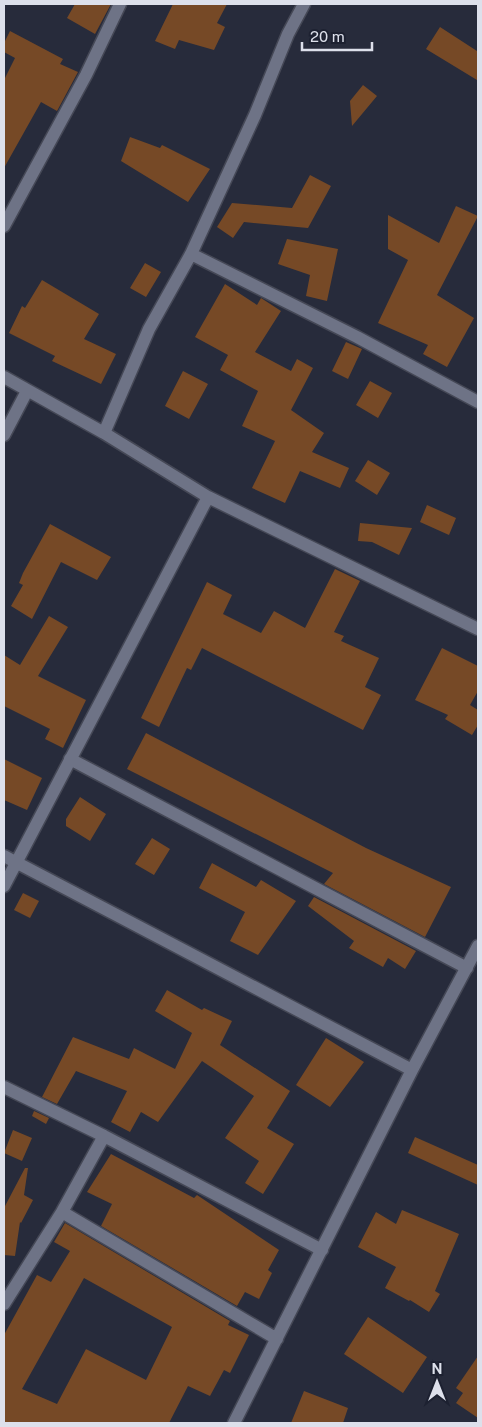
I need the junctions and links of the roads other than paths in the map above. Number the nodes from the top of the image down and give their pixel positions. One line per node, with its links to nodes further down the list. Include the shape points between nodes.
1 (120, 4): 3 (street, via 86,75)
2 (304, 4): 4 (street)
3 (4, 226)
4 (191, 254): 7 (street); 8 (street, via 149,329)
5 (4, 377): 6 (street)
6 (27, 391): 8 (street); 9 (street)
7 (478, 402)
8 (104, 433): 10 (street)
9 (4, 436)
10 (208, 497): 11 (street); 12 (street)
11 (478, 628)
12 (70, 759): 14 (street); 17 (street)
13 (4, 856): 14 (street)
14 (16, 862): 15 (street); 18 (street)
15 (4, 886)
16 (478, 946): 17 (street)
17 (467, 968): 18 (street)
18 (412, 1070): 22 (street)
19 (4, 1087): 20 (street)
20 (104, 1136): 21 (street); 22 (street)
21 (62, 1212): 23 (street); 24 (street)
22 (322, 1250): 24 (street)
23 (4, 1304)
24 (277, 1339): 25 (street)
25 (234, 1423)

